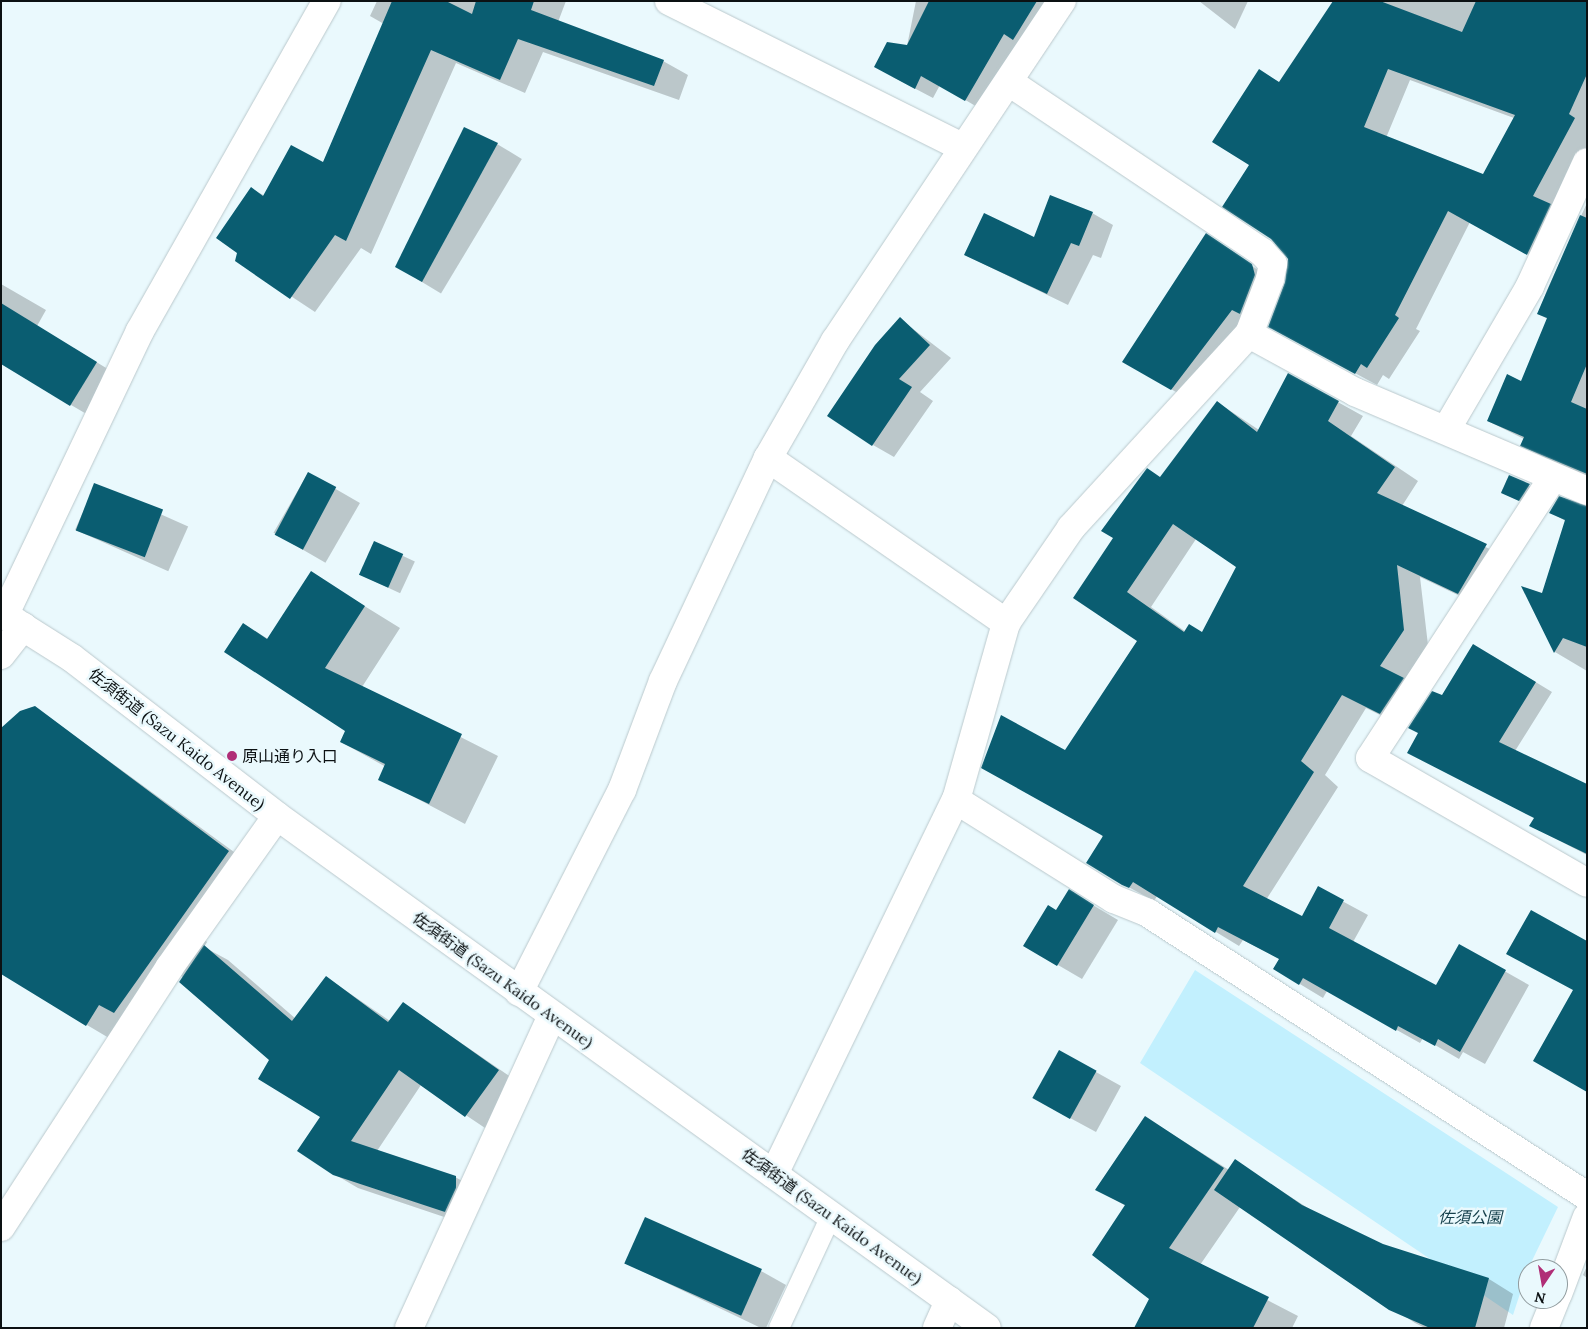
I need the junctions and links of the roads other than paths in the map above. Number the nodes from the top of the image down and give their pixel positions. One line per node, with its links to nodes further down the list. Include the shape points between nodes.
1 (669, 1): 5 (street)
2 (1062, 1): 4 (street)
3 (323, 2): 12 (street, via 140,331)
4 (1009, 82): 5 (street); 7 (street, via 1262,252 1273,264)
5 (962, 147): 9 (street, via 835,341)
6 (1587, 162): 8 (street, via 1530,286)
7 (1249, 334): 8 (street, via 1355,392); 13 (street, via 1071,528)
8 (1446, 430): 10 (street)
9 (768, 458): 13 (street); 18 (street, via 663,681 622,790)
10 (1552, 479): 11 (street); 17 (street, via 1370,758)
11 (1587, 491)
12 (10, 618): 14 (street); 16 (street, 佐須街道 (Sazu Kaido Avenue), via 72,658)
13 (1006, 623): 15 (street)
14 (1, 655)
15 (956, 800): 20 (street); 21 (street, via 1114,899 1148,913)
16 (277, 816): 18 (street, 佐須街道 (Sazu Kaido Avenue)); 24 (street, via 169,968)
17 (1587, 883)
18 (519, 992): 19 (street, 佐須街道 (Sazu Kaido Avenue))
19 (552, 1016): 20 (street, 佐須街道 (Sazu Kaido Avenue)); 28 (street)
20 (774, 1174): 22 (street, 佐須街道 (Sazu Kaido Avenue))
21 (1587, 1196)
22 (831, 1216): 26 (street, 佐須街道 (Sazu Kaido Avenue)); 29 (lane)
23 (1587, 1217): 25 (street)
24 (1, 1227)
25 (1568, 1267)
26 (949, 1301): 30 (street); 31 (street, 佐須街道 (Sazu Kaido Avenue))
27 (1552, 1309): 32 (street)
28 (409, 1328)
29 (779, 1328)
30 (937, 1328)
31 (987, 1328)
32 (1544, 1328)

